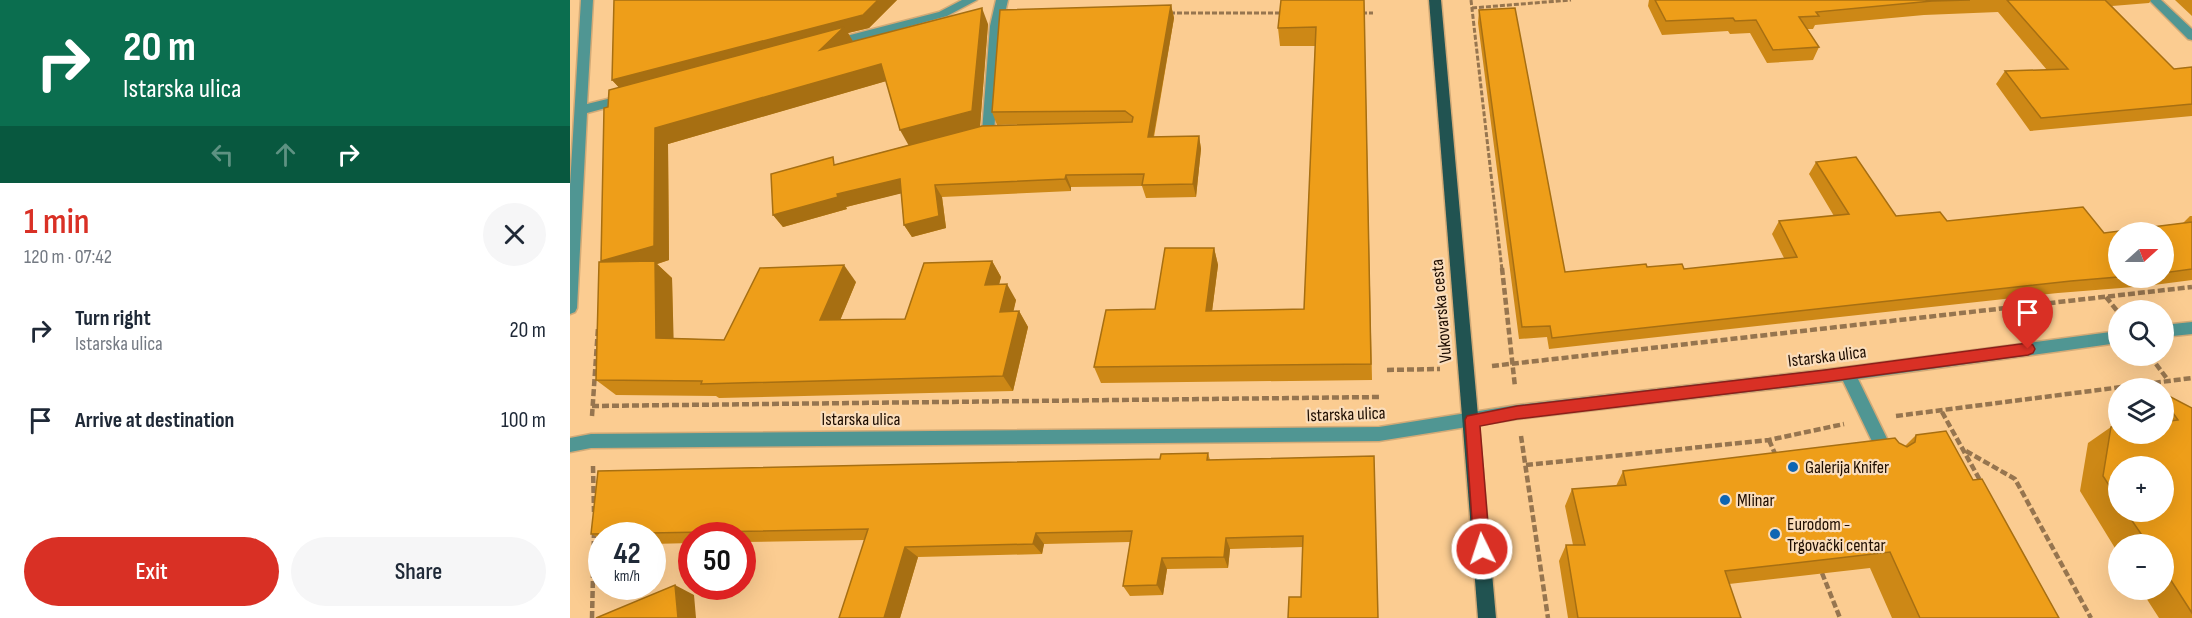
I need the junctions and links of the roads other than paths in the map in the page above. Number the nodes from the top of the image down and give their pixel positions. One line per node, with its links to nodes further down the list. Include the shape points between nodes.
1 (587, 0): 9 (street)
2 (971, 0): 7 (street, via 937,16)
3 (1002, 0): 10 (street, via 996,27)
4 (1435, 0): 16 (main road, Vukovarska cesta)
5 (2155, 0): 6 (street)
6 (2192, 36)
7 (815, 48)
8 (641, 94): 9 (street)
9 (582, 110): 11 (street)
10 (988, 133)
11 (570, 308)
12 (2192, 328): 13 (street)
13 (2174, 330)
14 (2108, 338): 15 (street, Istarska ulica)
15 (1847, 374): 16 (street, Istarska ulica); 18 (street)
16 (1472, 420): 17 (street, Istarska ulica, via 1379,435 591,441); 19 (main road, Vukovarska cesta)
17 (570, 445)
18 (1887, 455)
19 (1487, 618)

